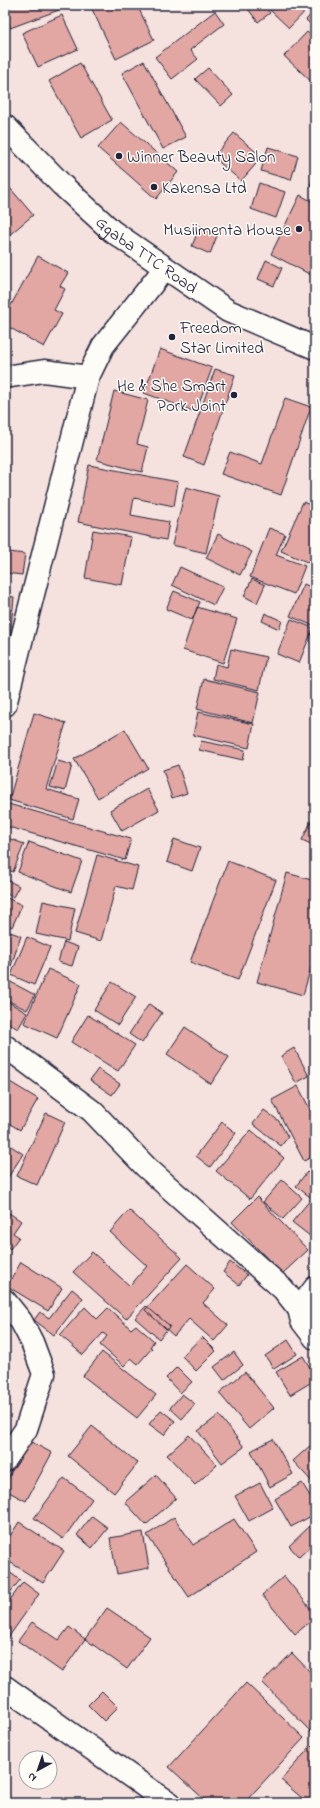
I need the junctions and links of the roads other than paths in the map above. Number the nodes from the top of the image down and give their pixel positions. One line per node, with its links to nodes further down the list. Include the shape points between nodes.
1 (5, 126): 2 (street, Ggaba TTC Road, via 62,186 112,231)
2 (165, 268): 3 (street, Ggaba TTC Road, via 228,311); 5 (street, via 103,346)
3 (315, 348)
4 (5, 377): 5 (street, via 44,371)
5 (88, 377): 6 (street)
6 (5, 706)
7 (5, 1046): 10 (street, via 92,1111 146,1167 283,1289)
8 (315, 1288): 10 (street)
9 (5, 1301): 12 (street, via 21,1320 44,1374 26,1429)
10 (299, 1310): 11 (street, via 302,1321)
11 (315, 1338)
12 (5, 1460)
13 (5, 1687): 14 (street)
14 (170, 1803)

